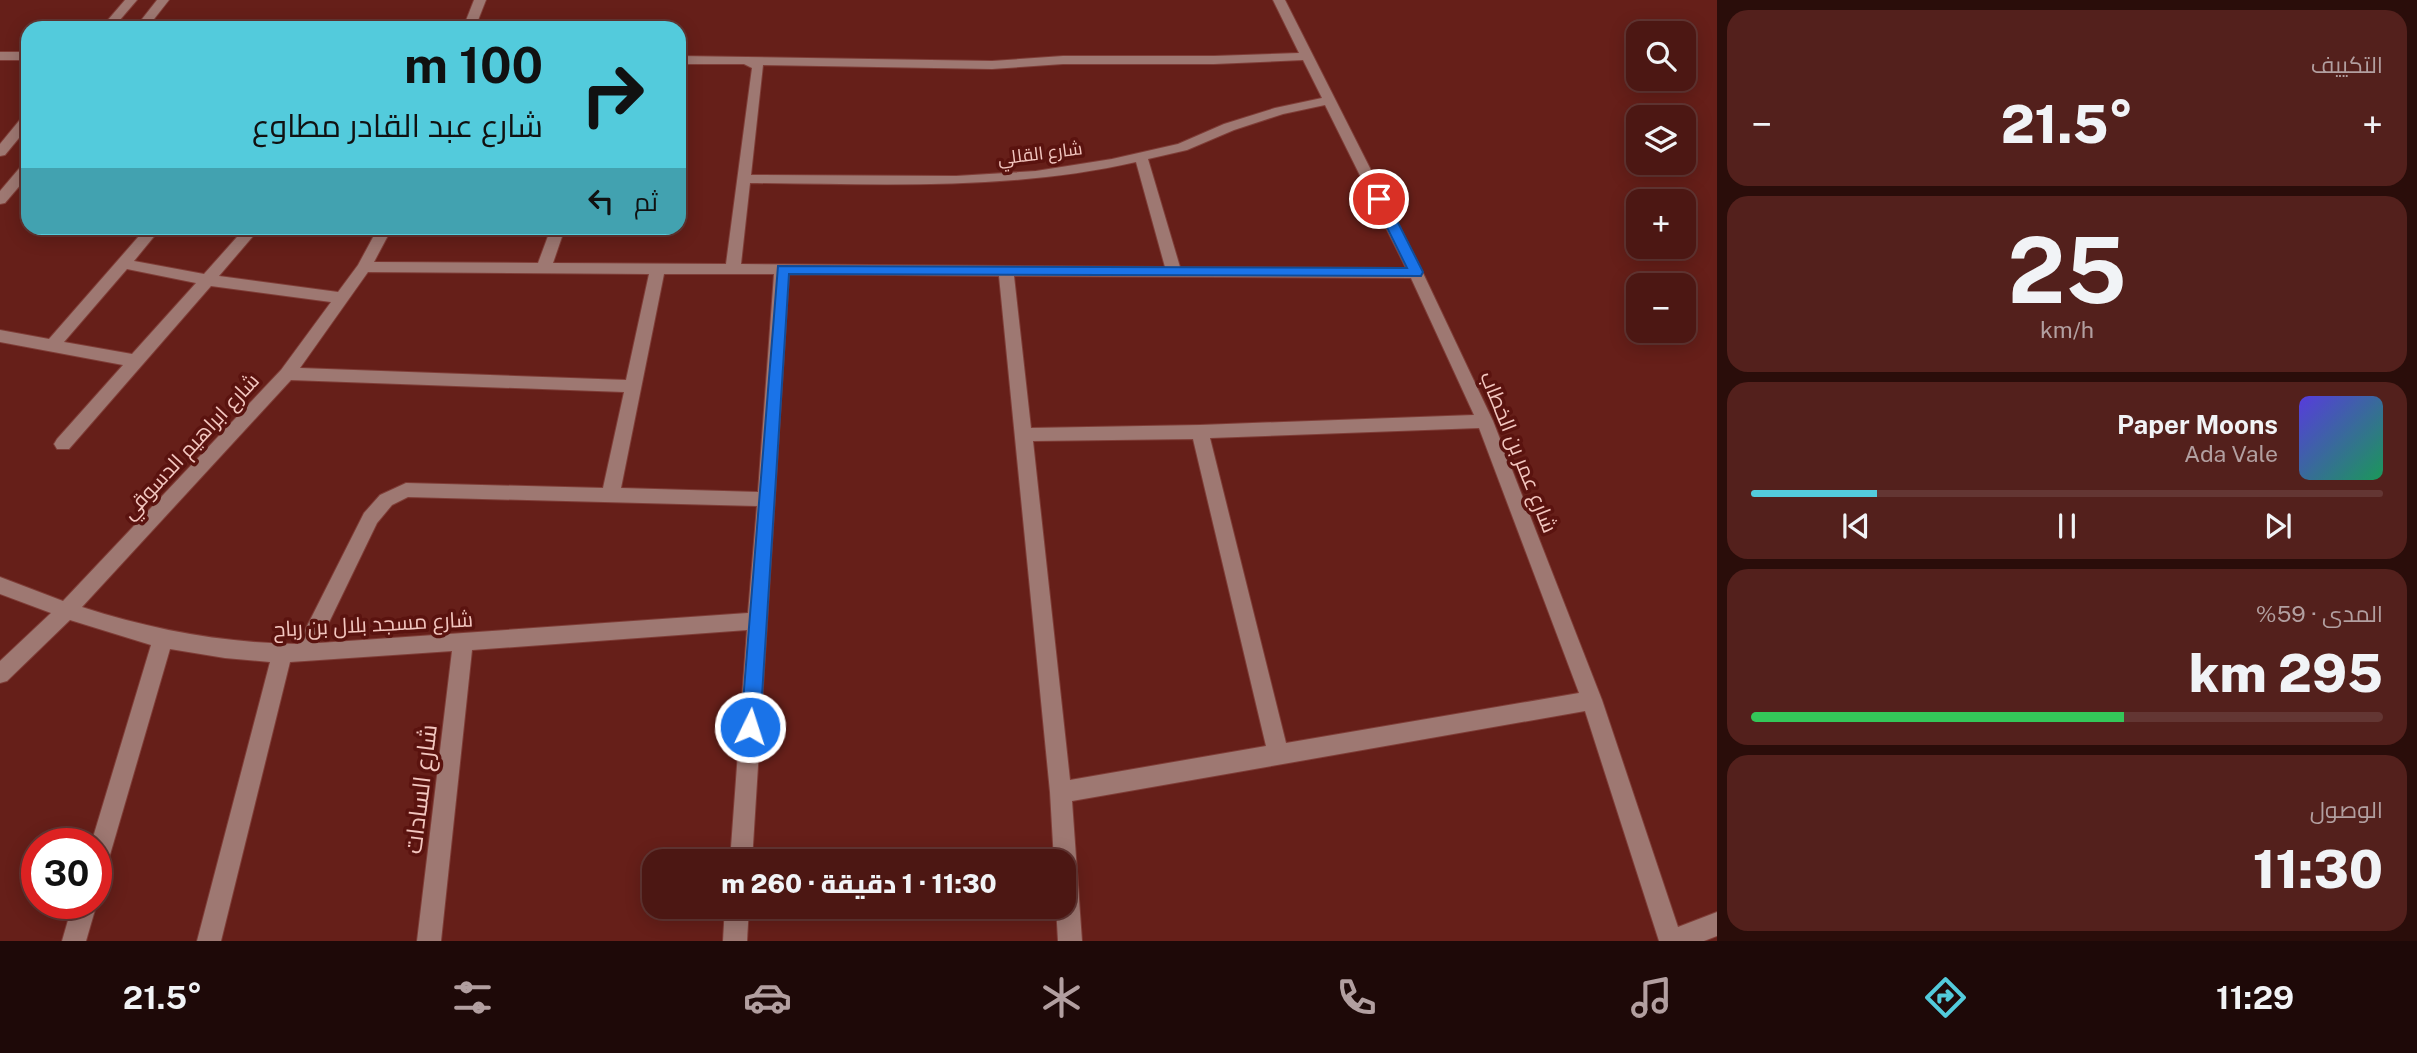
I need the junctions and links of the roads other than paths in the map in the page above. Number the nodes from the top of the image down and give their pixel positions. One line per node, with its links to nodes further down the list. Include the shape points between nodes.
1 (131, 0): 5 (street)
2 (163, 0): 6 (street)
3 (480, 0): 7 (street)
4 (1279, 0): 10 (street, شارع عمر بن الخطاب)
5 (113, 21)
6 (146, 21)
7 (472, 21)
8 (0, 56): 9 (street)
9 (21, 56)
10 (1308, 56): 12 (street, via 992,65); 13 (street, شارع عمر بن الخطاب)
11 (686, 60): 12 (street)
12 (751, 61): 18 (street, via 758,67)
13 (1331, 100): 16 (street, شارع القللي, via 1280,111 1182,147); 34 (street, شارع عمر بن الخطاب)
14 (21, 127): 15 (street)
15 (0, 152)
16 (1141, 156): 18 (street, شارع القللي, via 1036,174 956,180); 33 (street)
17 (21, 175): 19 (street)
18 (744, 179): 30 (street)
19 (17, 180): 20 (street); 21 (street)
20 (0, 181)
21 (0, 200)
22 (147, 235): 26 (street)
23 (247, 235): 35 (street)
24 (381, 235): 27 (street, شارع ابراهيم الدسوقي)
25 (555, 235): 28 (street)
26 (121, 263): 35 (street); 38 (street)
27 (364, 267): 28 (street); 36 (street, شارع ابراهيم الدسوقي)
28 (544, 267): 29 (street)
29 (658, 268): 30 (street); 41 (street)
30 (733, 269): 31 (street)
31 (782, 269): 32 (street); 47 (street)
32 (1006, 270): 33 (street); 44 (street)
33 (1174, 271): 34 (street)
34 (1416, 272): 42 (street, شارع عمر بن الخطاب)
35 (208, 280): 36 (street); 39 (street)
36 (342, 298): 40 (street, شارع ابراهيم الدسوقي)
37 (0, 336): 38 (street)
38 (51, 347): 39 (street)
39 (136, 361): 45 (street)
40 (287, 374): 41 (street); 49 (street, شارع ابراهيم الدسوقي)
41 (633, 386): 46 (street)
42 (1485, 421): 43 (street); 55 (street, شارع عمر بن الخطاب)
43 (1200, 432): 44 (street); 56 (street)
44 (1024, 435): 57 (street)
45 (63, 444)
46 (610, 495): 47 (street); 53 (street, via 406,490 387,500 370,518)
47 (765, 499): 50 (street)
48 (0, 586): 49 (street, شارع مسجد بلال بن رباح)
49 (65, 612): 51 (street, شارع مسجد بلال بن رباح); 54 (street, شارع ابراهيم الدسوقي)
50 (758, 621): 52 (street, شارع مسجد بلال بن رباح); 59 (street)
51 (163, 639): 53 (street, شارع مسجد بلال بن رباح, via 234,652); 58 (street)
52 (463, 643): 53 (street, شارع مسجد بلال بن رباح); 65 (street, شارع السادات)
53 (293, 653): 64 (street)
54 (0, 674)
55 (1592, 700): 56 (street); 68 (street, شارع عمر بن الخطاب)
56 (1279, 756): 57 (street)
57 (1061, 792): 67 (street)
58 (107, 828)
59 (742, 849)
60 (80, 919): 63 (street)
61 (736, 919): 66 (street)
62 (1717, 924): 68 (street)
63 (74, 941)
64 (209, 941)
65 (429, 941)
66 (735, 941)
67 (1070, 941)
68 (1673, 941)

